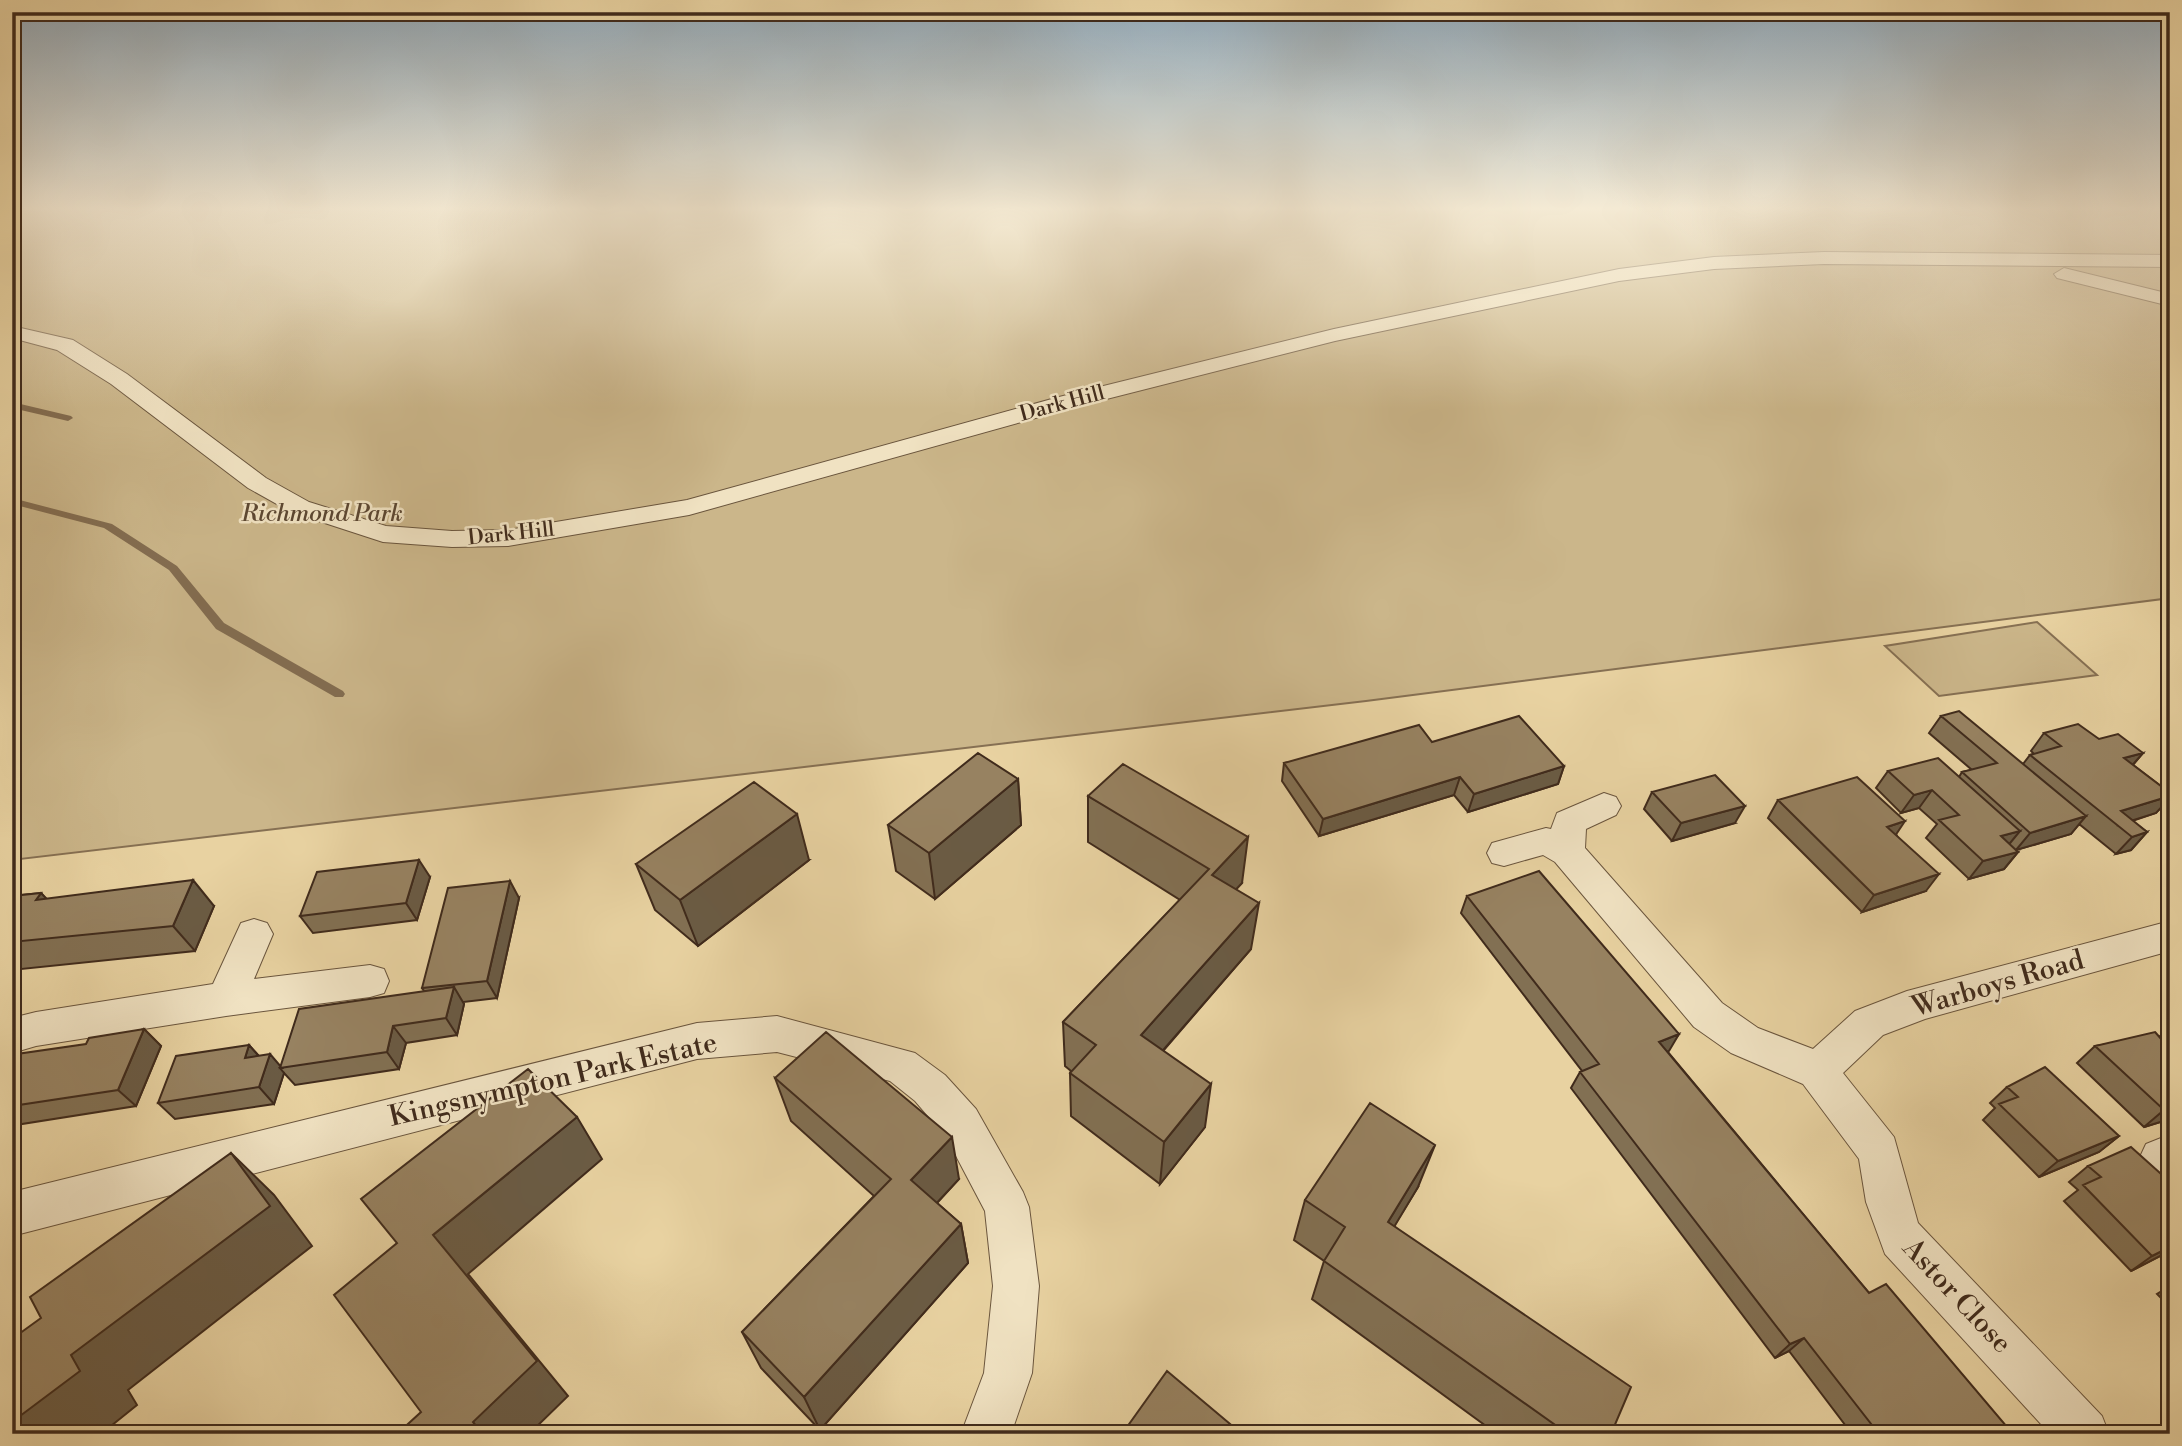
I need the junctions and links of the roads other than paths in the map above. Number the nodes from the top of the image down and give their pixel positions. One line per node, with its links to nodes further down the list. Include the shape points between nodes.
1 (1623, 274): 4 (street, Dark Hill, via 1334,335 1067,402 688,507 508,538 383,534 300,507 257,483 119,379 65,345)
2 (2069, 274): 3 (street)
3 (2170, 300)
4 (12, 332)
5 (1604, 806): 6 (street, via 1569,822)
6 (1567, 852): 7 (street, via 1546,841); 13 (street, Astor Close, via 1708,1015 1745,1041)
7 (1504, 853)
8 (254, 934): 11 (street)
9 (2170, 936): 13 (street, Warboys Road, via 1921,1003 1869,1023)
10 (370, 981): 11 (street)
11 (226, 999): 12 (street)
12 (12, 1036)
13 (1827, 1063): 16 (street, Astor Close, via 1879,1152 1888,1202 1901,1238)
14 (12, 1214): 15 (street, Kingsnympton Park Estate, via 697,1041 777,1034 901,1066 930,1088 961,1123 1007,1207 1016,1286 1008,1373)
15 (986, 1434)
16 (2084, 1434)

